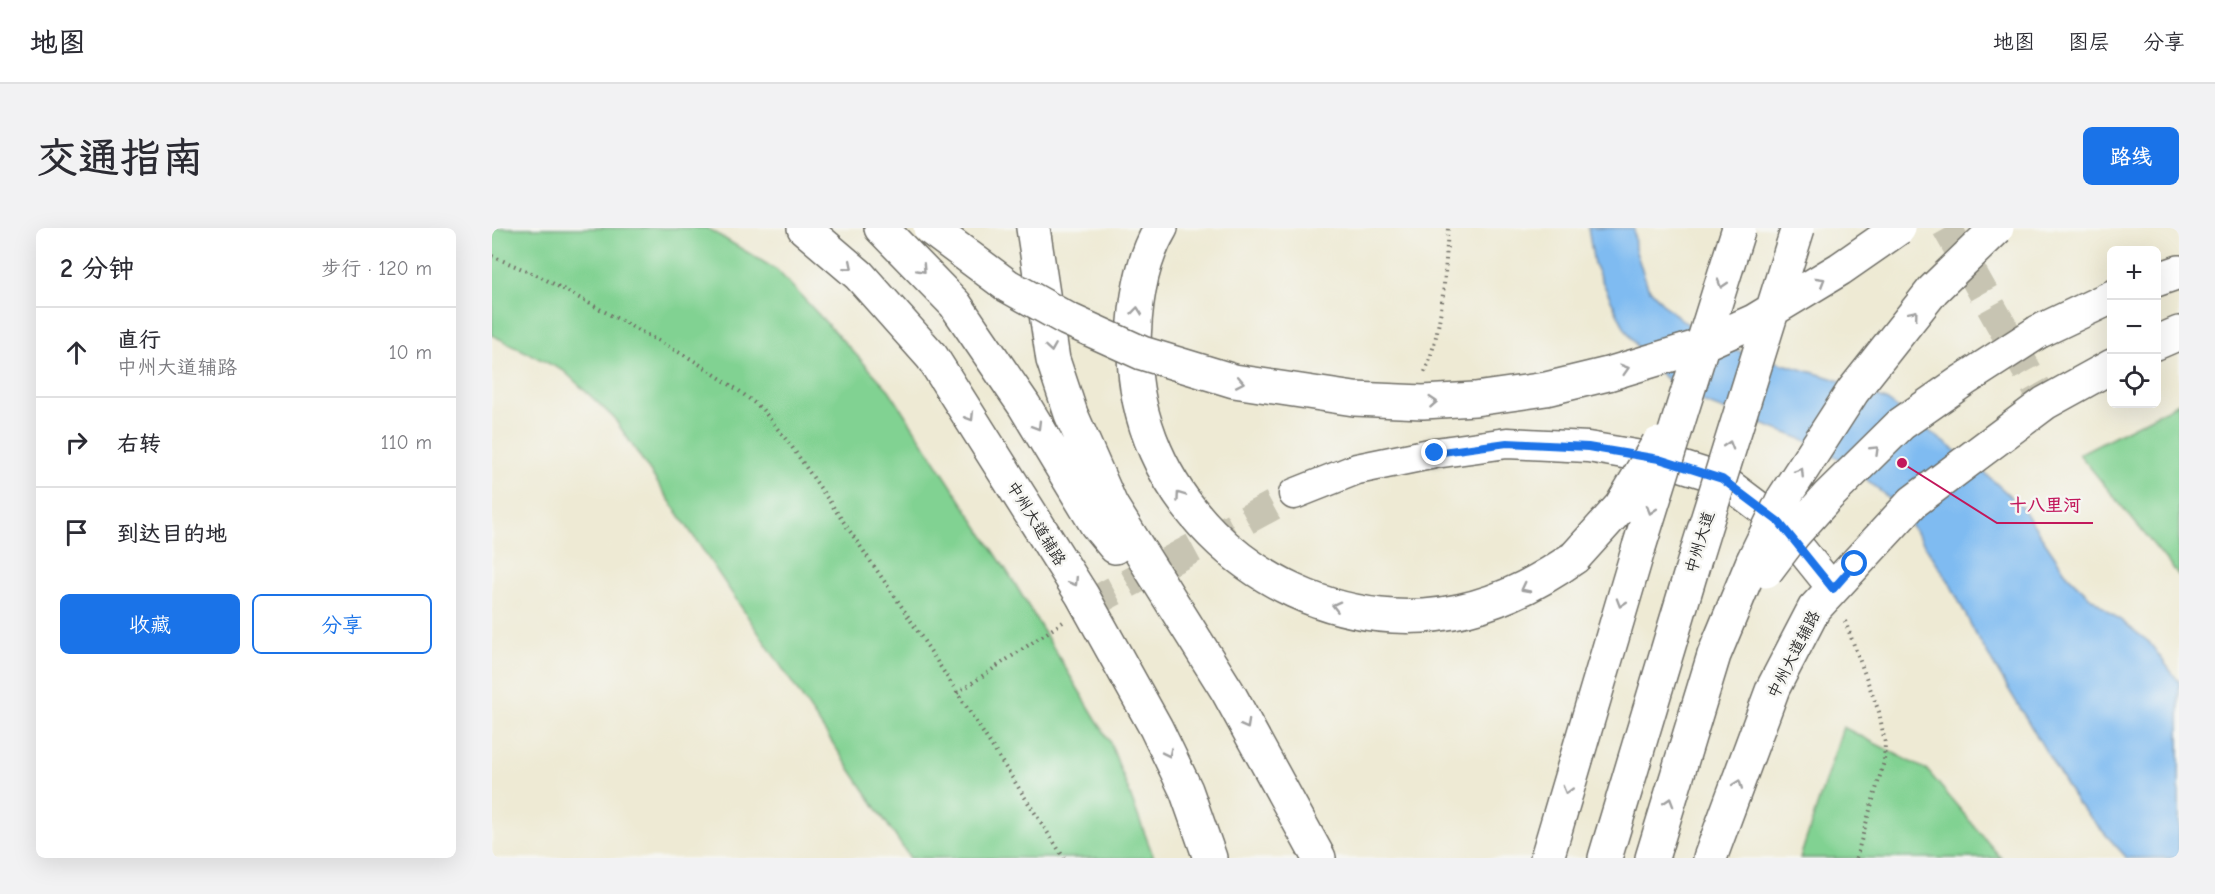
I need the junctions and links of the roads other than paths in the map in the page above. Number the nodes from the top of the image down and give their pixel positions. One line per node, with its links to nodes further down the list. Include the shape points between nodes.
1 (804, 228): 21 (main road, 中州大道辅路, one-way to 21, via 859,274 932,357 1088,605 1186,789)
2 (881, 228): 20 (main road, one-way to 20, via 955,304 1024,405 1096,524)
3 (930, 228): 8 (main road, one-way to 8, bridge, via 1008,286 1067,319 1142,352 1234,381 1354,399 1424,402 1546,389 1694,348 1754,321)
4 (1034, 228): 20 (main road, one-way to 20, via 1053,360 1071,414 1111,505)
5 (1161, 228): 16 (main road, one-way to 5, bridge, via 1621,506 1575,557 1546,577 1518,592 1457,611 1394,616 1331,606 1272,581 1219,542 1176,491 1160,462 1139,399 1134,333 1146,266)
6 (1739, 228): 16 (main road, one-way to 16, bridge)
7 (1798, 228): 24 (main road, 中州大道, one-way to 7, bridge)
8 (1899, 228)
9 (1997, 228): 18 (main road, one-way to 9, bridge, via 1783,499 1853,391 1934,290)
10 (2179, 272): 11 (main road)
11 (2161, 279)
12 (2107, 299): 18 (main road, one-way to 12, bridge, via 1901,424 2038,332)
13 (2179, 333): 14 (main road)
14 (2161, 341)
15 (2107, 369): 19 (main road, 中州大道辅路, via 2037,408 1913,502)
16 (1687, 393): 23 (main road, one-way to 23, bridge)
17 (1294, 494): 19 (street, via 1357,469 1435,453 1507,443 1588,447 1659,459 1722,479 1779,522)
18 (1760, 566): 25 (main road, one-way to 18, via 1714,655)
19 (1838, 583): 26 (main road, 中州大道辅路, one-way to 19, via 1773,688 1814,609)
20 (1228, 692): 22 (main road, one-way to 22)
21 (1210, 858)
22 (1319, 858)
23 (1547, 858)
24 (1605, 858)
25 (1652, 858)
26 (1710, 858)

